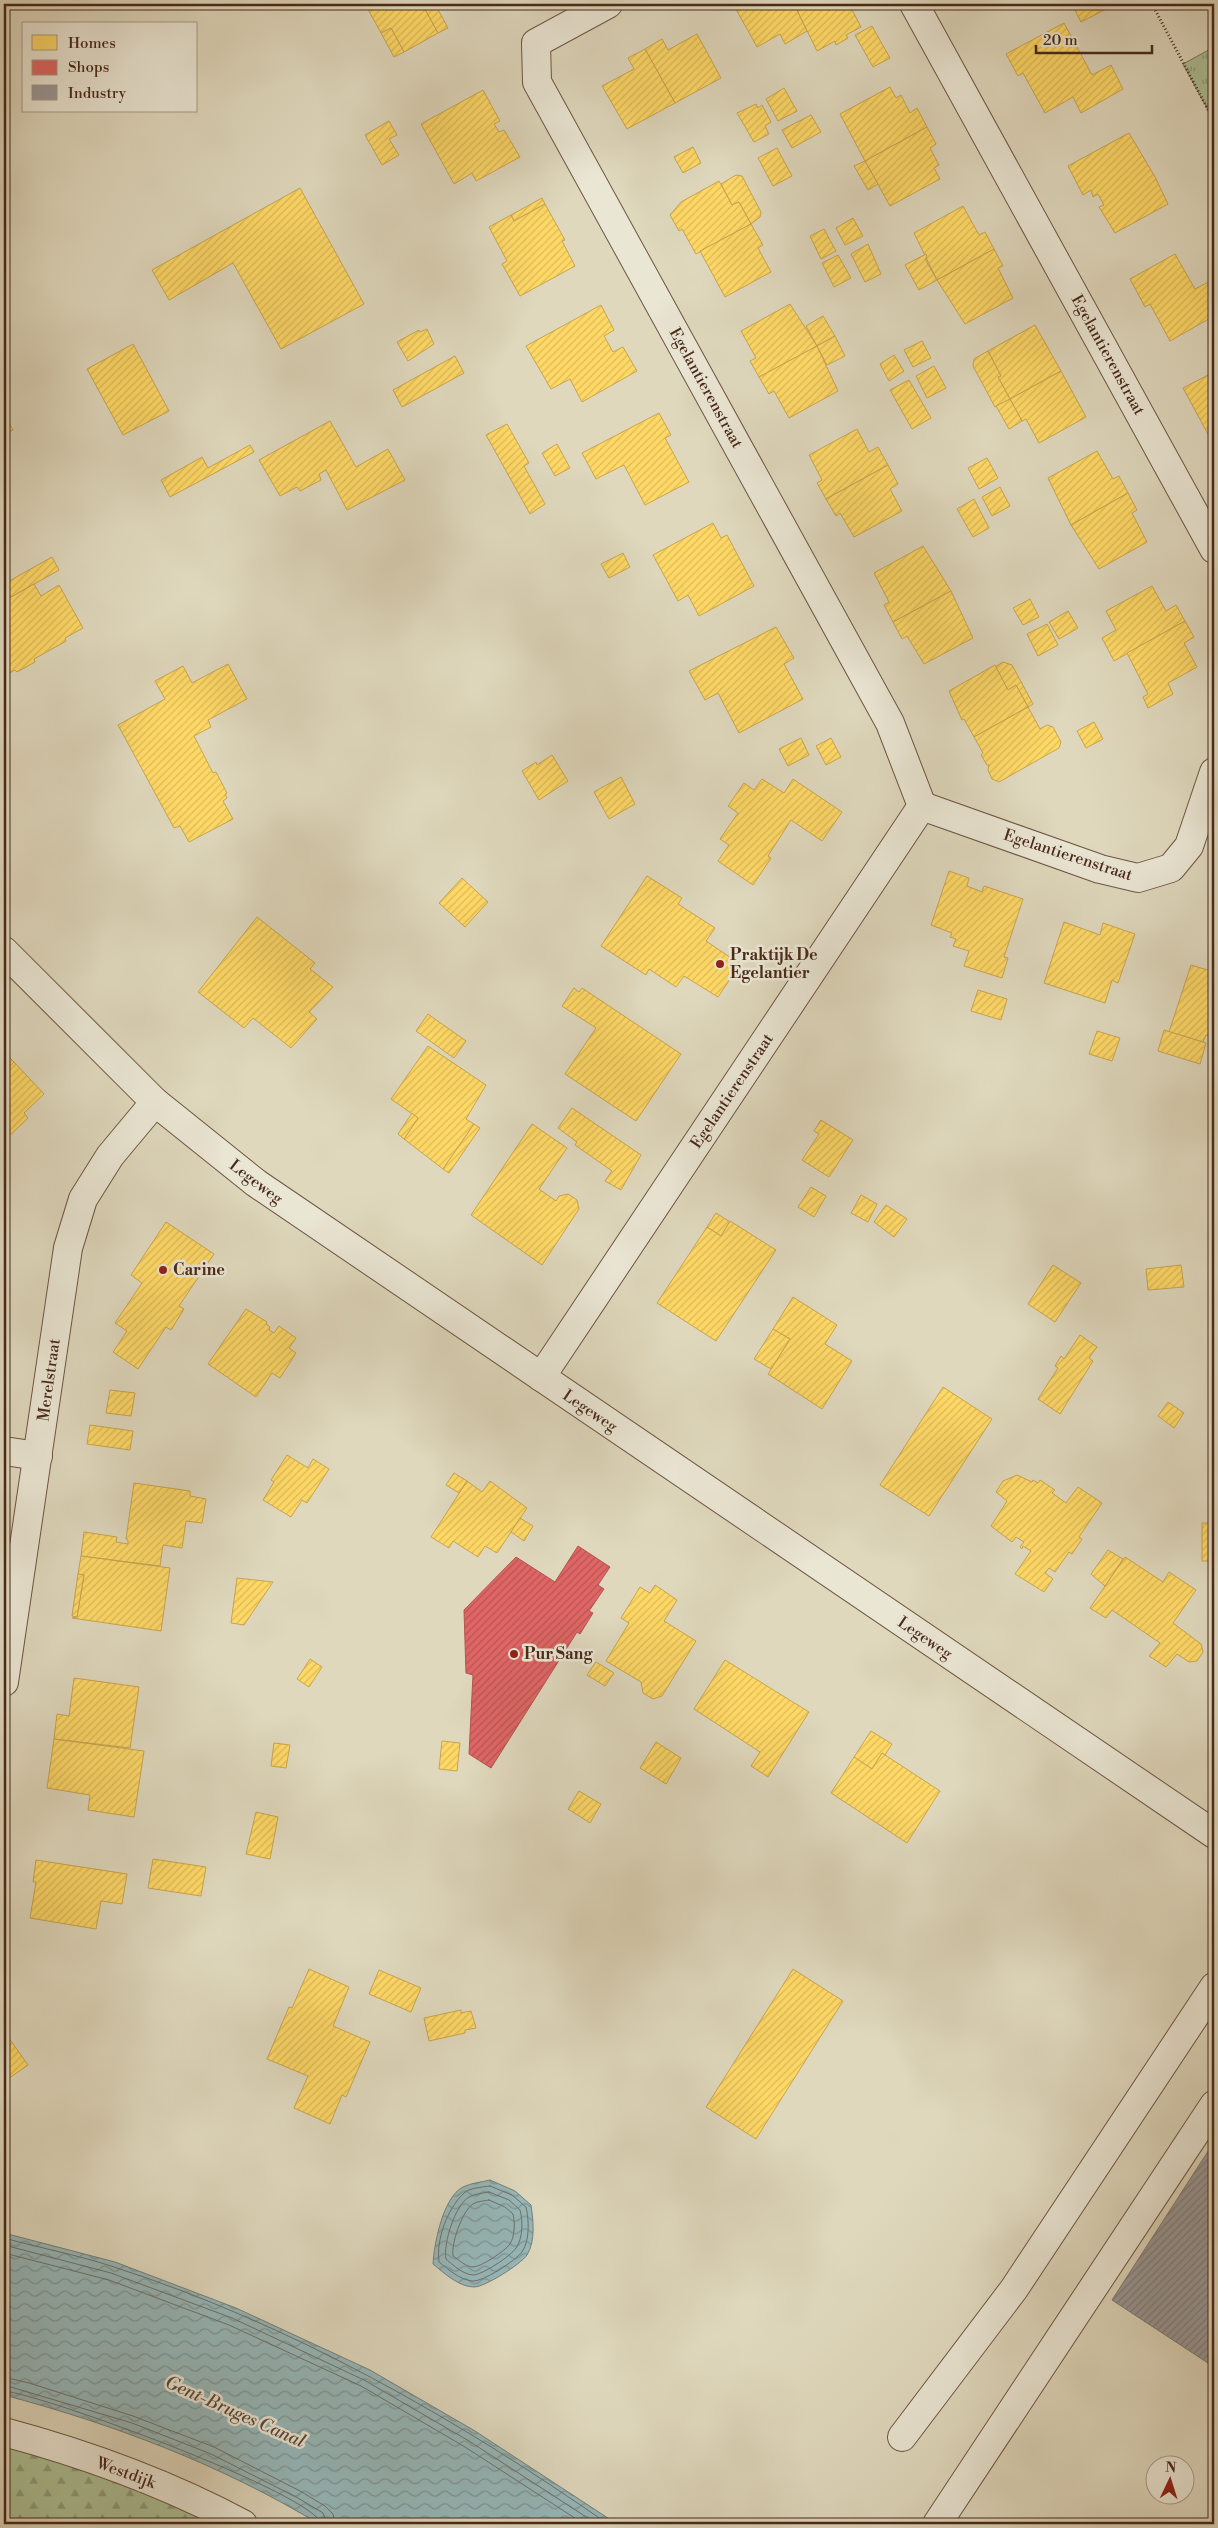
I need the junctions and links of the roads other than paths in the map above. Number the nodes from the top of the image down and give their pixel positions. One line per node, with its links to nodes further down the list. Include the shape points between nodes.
1 (608, 4): 5 (street, Egelantierenstraat, via 536,43 537,82 890,723)
2 (914, 4): 3 (street, Egelantierenstraat)
3 (1214, 550)
4 (1214, 772): 5 (street, Egelantierenstraat, via 1189,846 1171,868 1138,878 1100,868)
5 (922, 806): 8 (street, Egelantierenstraat)
6 (4, 951): 7 (street, Legeweg)
7 (155, 1102): 8 (street, Legeweg, via 256,1184); 10 (street, Merelstraat, via 110,1156 83,1199 68,1248)
8 (541, 1377): 12 (street, Legeweg)
9 (4, 1451): 10 (street)
10 (38, 1456): 11 (street, Merelstraat)
11 (4, 1682)
12 (1213, 1829)
13 (1214, 1987): 16 (street, via 1014,2289)
14 (1214, 2105): 18 (street)
15 (4, 2432): 17 (street, Westdijk, via 191,2496)
16 (902, 2437)
17 (244, 2524)
18 (937, 2524)

